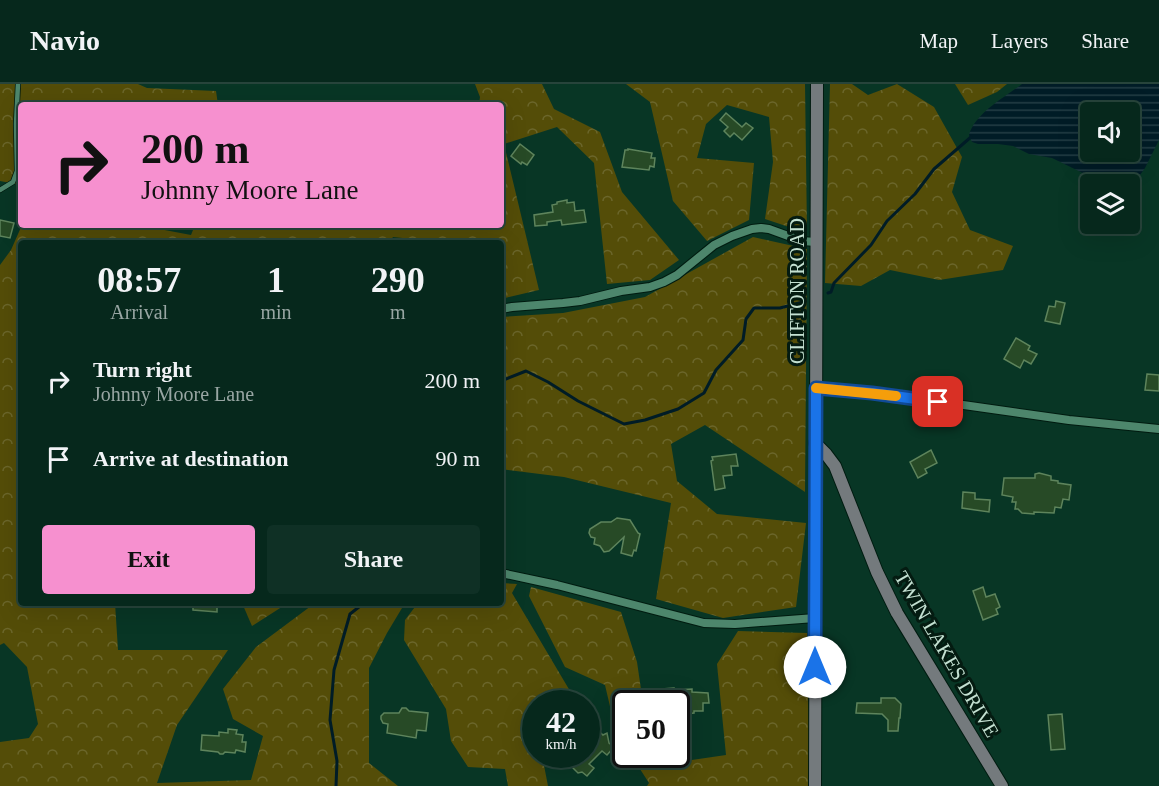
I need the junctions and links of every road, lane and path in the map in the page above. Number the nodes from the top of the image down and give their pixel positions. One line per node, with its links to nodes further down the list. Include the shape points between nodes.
1 (18, 84): 3 (lane, via 17,171 13,182)
2 (817, 84): 4 (main road, CLIFTON ROAD)
3 (0, 190)
4 (816, 242): 5 (street, via 769,229 752,229 714,245 677,275 650,287 580,301); 6 (main road, CLIFTON ROAD)
5 (504, 308)
6 (816, 388): 7 (street); 8 (main road, CLIFTON ROAD)
7 (1159, 429)
8 (816, 443): 10 (main road, CLIFTON ROAD); 12 (main road, TWIN LAKES DRIVE, via 835,466 897,613)
9 (504, 574): 10 (street, via 704,623)
10 (815, 618): 11 (main road, CLIFTON ROAD)
11 (815, 786)
12 (1002, 786)

